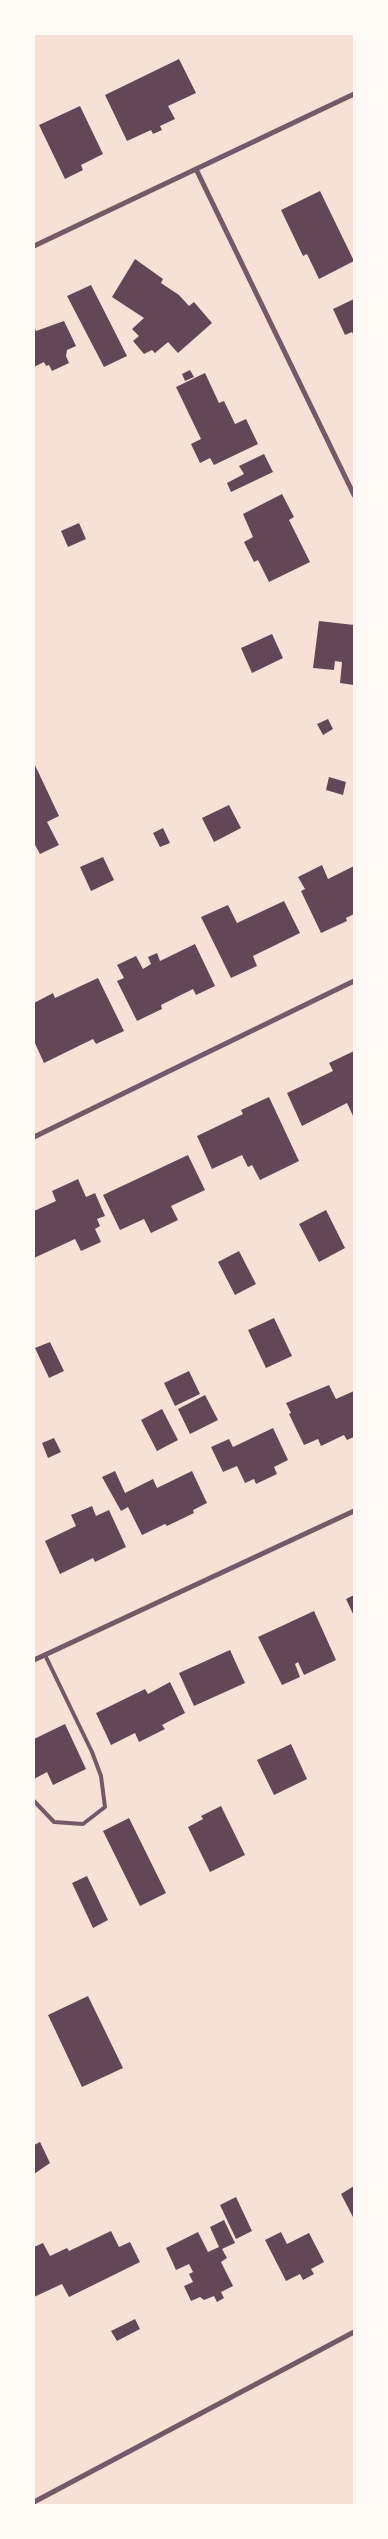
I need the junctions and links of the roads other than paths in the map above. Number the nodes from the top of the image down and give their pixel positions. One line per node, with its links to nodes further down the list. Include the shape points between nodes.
1 (354, 94): 2 (street)
2 (196, 168): 3 (street); 4 (street)
3 (34, 246)
4 (354, 495)
5 (354, 982): 6 (street)
6 (34, 1137)
7 (354, 1511): 8 (street)
8 (45, 1655): 9 (street); 10 (lane, via 95,1760 101,1776 105,1807 83,1824 73,1824 54,1822)
9 (34, 1660)
10 (34, 1801)
11 (354, 2332): 12 (street)
12 (34, 2502)

